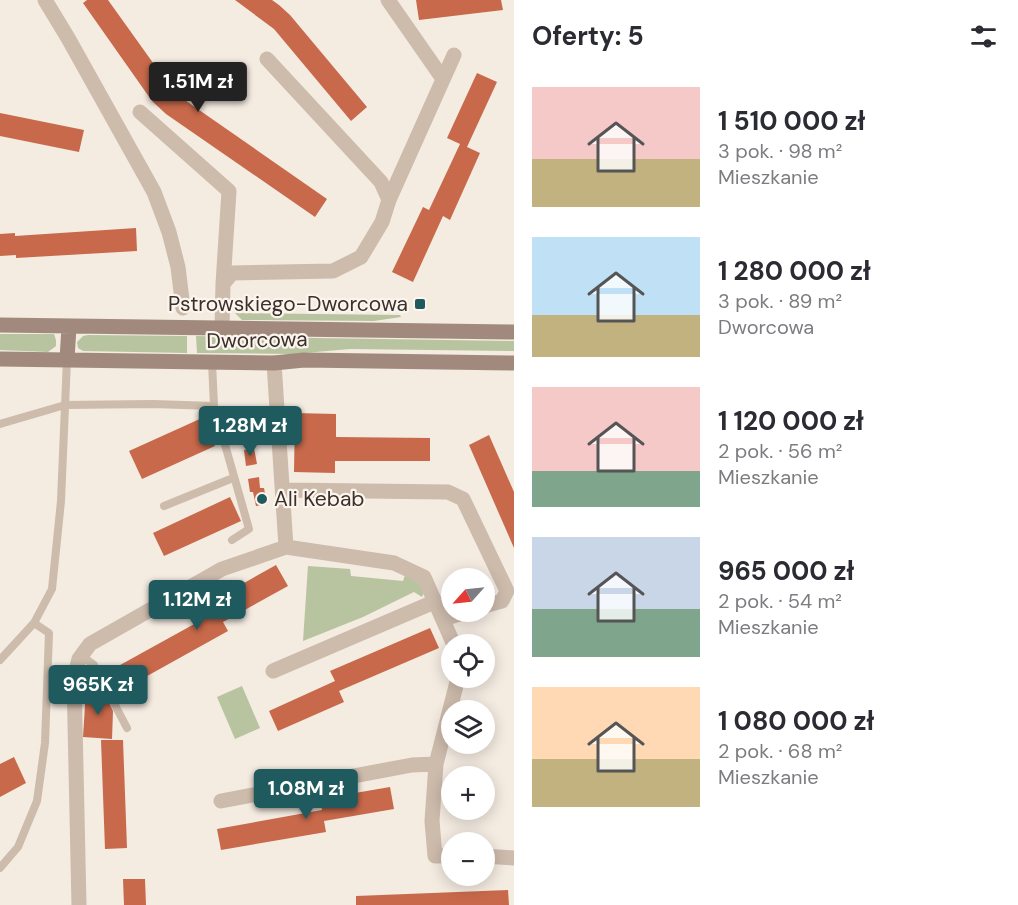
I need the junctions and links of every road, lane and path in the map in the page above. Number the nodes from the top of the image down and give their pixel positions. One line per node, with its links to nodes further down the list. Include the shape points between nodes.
1 (45, 0): 9 (street, via 154,192 178,267)
2 (387, 0): 5 (street)
3 (454, 55): 5 (street)
4 (267, 59): 7 (street, via 381,182)
5 (443, 79): 7 (street)
6 (140, 112): 8 (street, via 229,191)
7 (389, 200): 8 (street, via 382,222 361,257 333,271 232,273)
8 (223, 284): 13 (street)
9 (183, 308)
10 (514, 325): 14 (street)
11 (0, 326): 12 (street, Dworcowa)
12 (69, 327): 13 (street, Dworcowa); 17 (street)
13 (222, 329): 14 (street, Dworcowa)
14 (493, 332): 15 (street, Dworcowa)
15 (514, 332)
16 (0, 359): 17 (street, Dworcowa)
17 (67, 359): 18 (street, Dworcowa); 21 (lane)
18 (212, 362): 19 (street, Dworcowa); 22 (lane)
19 (274, 363): 20 (street, Dworcowa); 25 (street)
20 (514, 363)
21 (65, 405): 22 (lane); 23 (lane); 32 (lane, via 52,589)
22 (214, 406): 24 (lane)
23 (0, 424)
24 (233, 478): 26 (lane); 27 (lane, via 249,529)
25 (284, 490): 28 (street); 30 (street, via 448,492 463,499 507,591 502,601)
26 (164, 506)
27 (232, 540)
28 (286, 547): 29 (street, via 407,567 424,577); 33 (street, via 222,569 90,644)
29 (434, 602): 31 (street); 35 (street)
30 (495, 603)
31 (441, 615)
32 (34, 623): 34 (lane); 43 (lane, via 49,633 45,743 37,801 18,847)
33 (82, 656): 37 (lane, via 93,665); 44 (street, via 74,678)
34 (0, 660)
35 (273, 671)
36 (455, 688): 38 (street)
37 (127, 728)
38 (436, 764): 39 (street, via 412,765); 40 (street, via 432,821 435,856)
39 (221, 801)
40 (441, 856)
41 (495, 857): 42 (street)
42 (514, 858)
43 (0, 868)
44 (79, 905)

